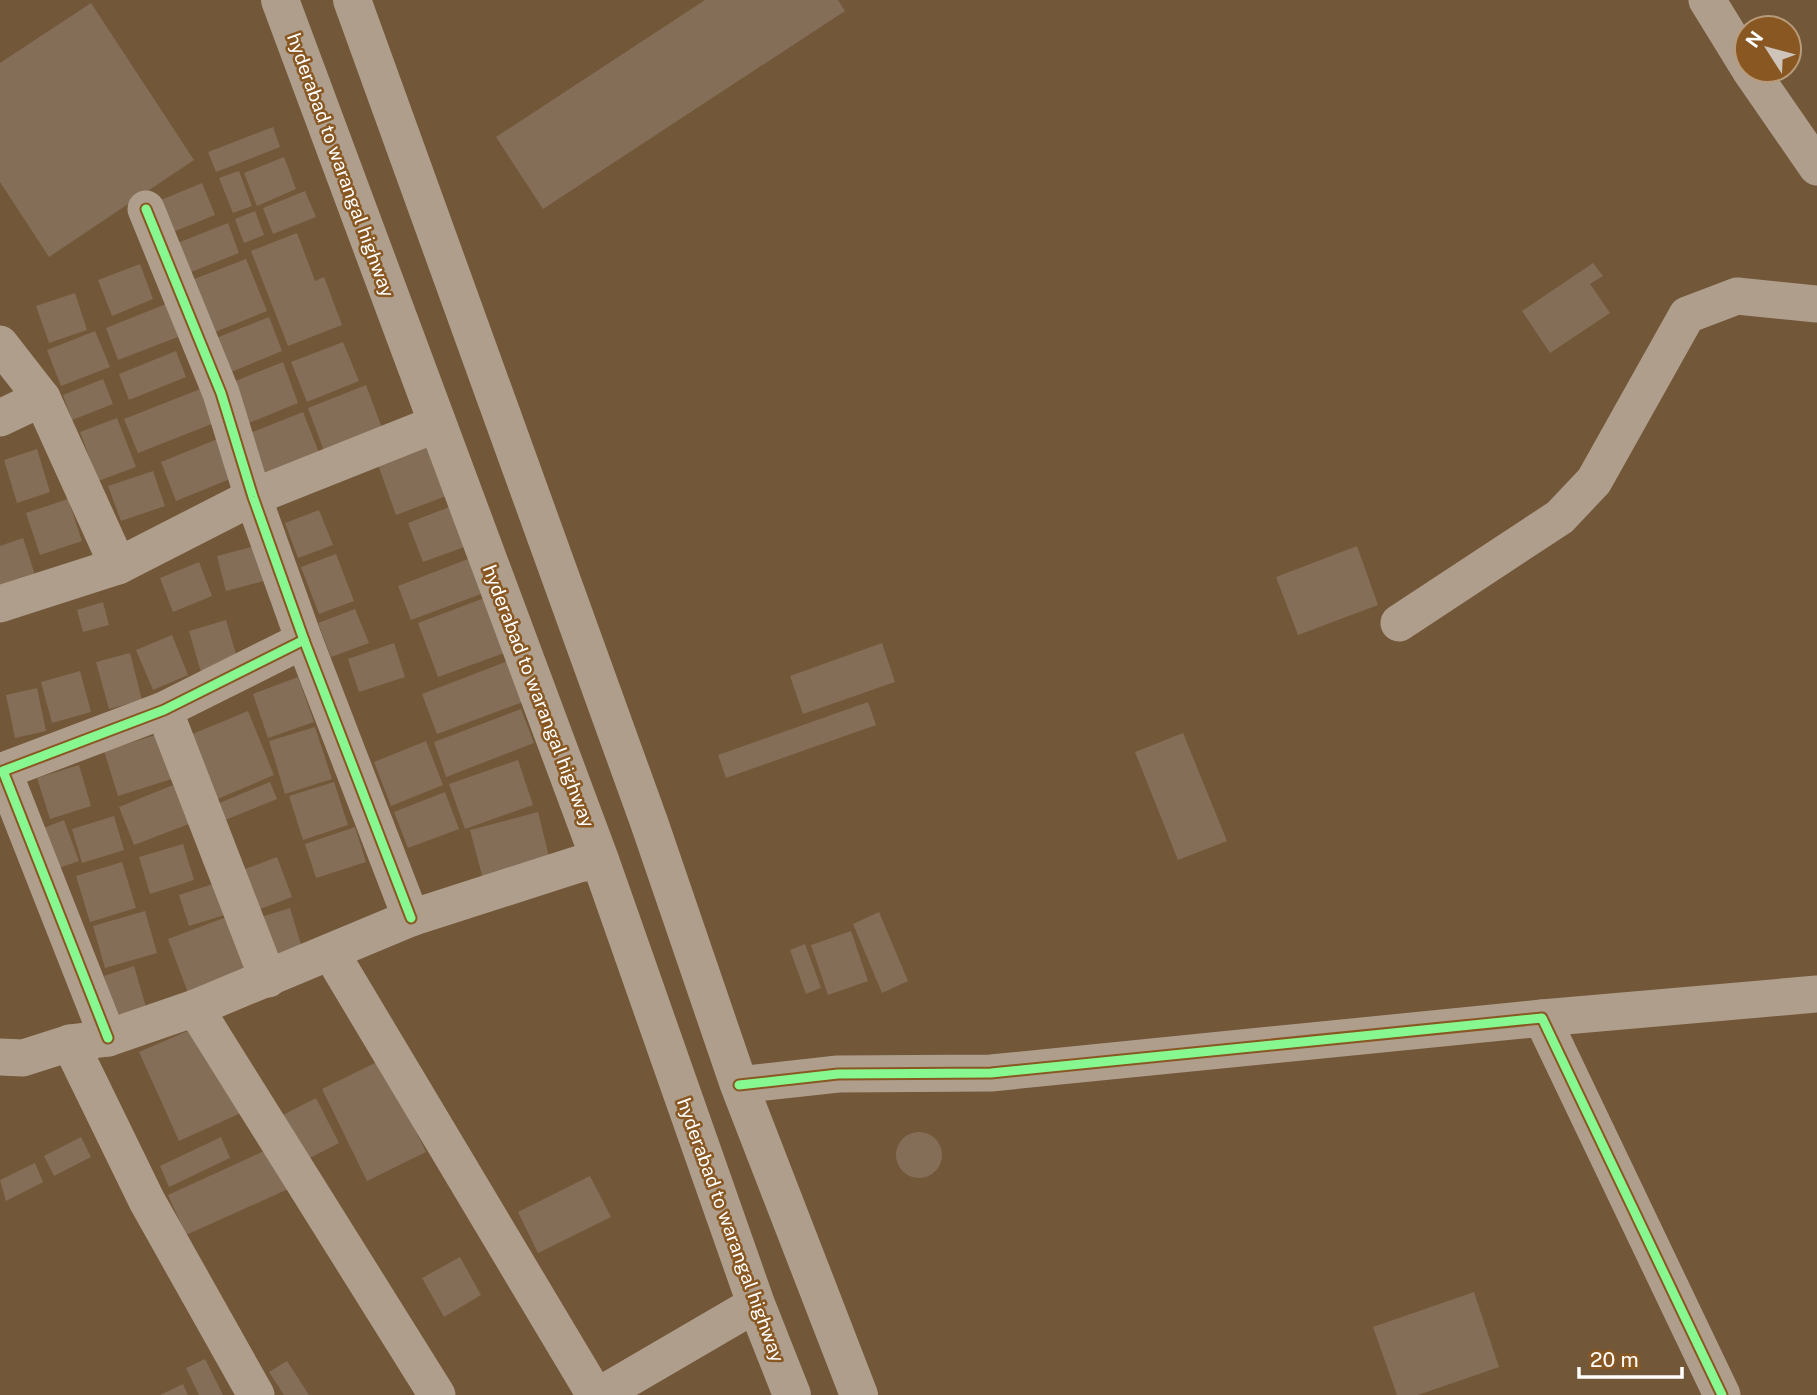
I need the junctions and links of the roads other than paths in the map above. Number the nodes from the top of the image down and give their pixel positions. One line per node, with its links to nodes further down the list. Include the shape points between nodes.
1 (280, 0): 12 (main road, hyderabad to warangal highway)
2 (352, 0): 30 (main road, via 649,822)
3 (1707, 0): 4 (street)
4 (1733, 42)
5 (1761, 84): 6 (street)
6 (1817, 167)
7 (146, 209): 13 (street, via 221,393)
8 (1817, 304): 16 (street, via 1737,296 1686,315 1594,481 1560,517)
9 (0, 344): 10 (street)
10 (42, 398): 11 (street); 14 (street)
11 (0, 418)
12 (436, 424): 13 (street); 20 (main road, hyderabad to warangal highway)
13 (253, 497): 14 (street); 17 (street)
14 (118, 566): 15 (street)
15 (0, 604)
16 (1399, 623)
17 (304, 640): 18 (street); 21 (street)
18 (164, 710): 19 (street); 23 (street)
19 (1, 772): 27 (street)
20 (600, 860): 21 (street); 31 (main road, hyderabad to warangal highway)
21 (411, 918): 22 (street)
22 (331, 954): 23 (street); 34 (street)
23 (268, 978): 25 (street)
24 (1817, 994): 26 (street)
25 (195, 1008): 27 (street); 33 (street)
26 (1542, 1018): 30 (street, via 991,1073 838,1074); 37 (street)
27 (108, 1038): 28 (street)
28 (69, 1043): 29 (street, via 23,1058); 32 (street, via 147,1201)
29 (0, 1057)
30 (738, 1085): 36 (main road)
31 (756, 1304): 34 (street); 35 (main road, hyderabad to warangal highway)
32 (256, 1395)
33 (437, 1395)
34 (598, 1395)
35 (792, 1395)
36 (859, 1395)
37 (1722, 1395)

